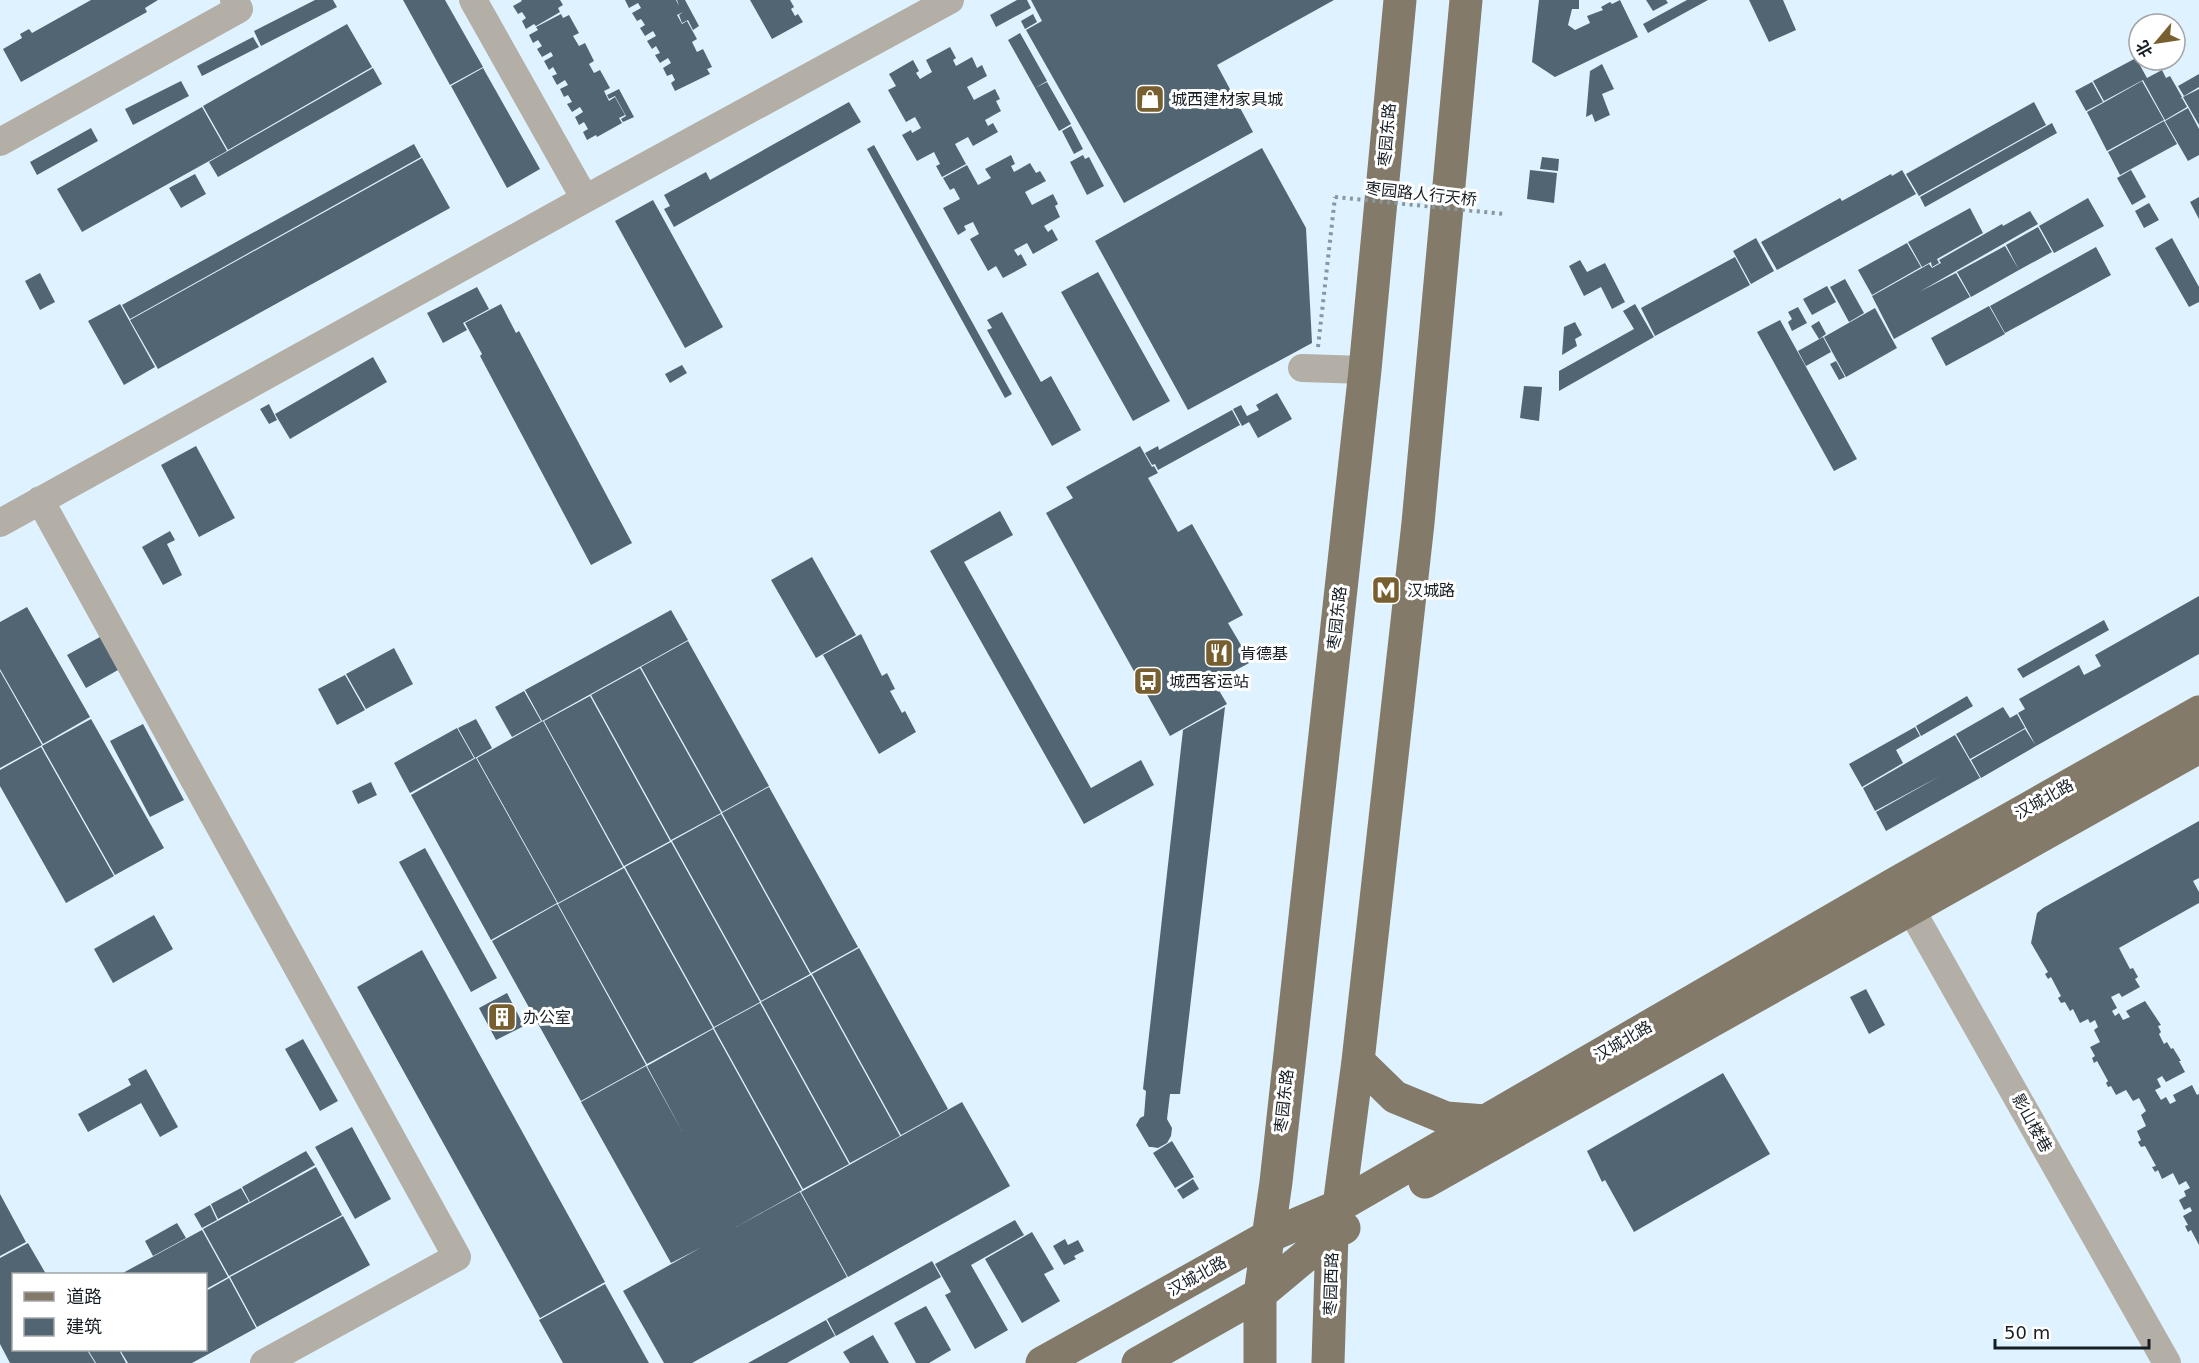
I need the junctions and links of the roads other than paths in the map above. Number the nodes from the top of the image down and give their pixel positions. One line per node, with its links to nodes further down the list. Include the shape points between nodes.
1 (234, 0): 6 (street, via 239,9)
2 (473, 0): 7 (street)
3 (950, 0): 7 (street)
4 (1400, 0): 9 (main road, 枣园东路)
5 (1466, 0): 15 (main road, via 1419,512)
6 (0, 142)
7 (585, 199): 10 (street)
8 (1309, 368): 9 (street)
9 (1365, 370): 18 (main road, 枣园东路)
10 (40, 500): 11 (street); 20 (street, via 457,1257)
11 (0, 523)
12 (2199, 712): 14 (main road, 汉城北路)
13 (2199, 747): 14 (main road, 汉城北路)
14 (1904, 895): 16 (main road, 汉城北路); 17 (main road, 汉城北路); 25 (street, 影山楼巷)
15 (1358, 1061): 16 (main road, via 1395,1098 1446,1118); 17 (main road)
16 (1485, 1121): 17 (main road, 汉城北路)
17 (1335, 1220): 18 (main road, 汉城北路); 19 (main road, 汉城北路); 24 (main road, 枣园西路)
18 (1269, 1236): 19 (main road); 21 (main road, 汉城北路)
19 (1260, 1294): 22 (main road, 汉城北路); 23 (main road)
20 (264, 1363)
21 (1042, 1363)
22 (1138, 1363)
23 (1260, 1363)
24 (1328, 1363)
25 (2167, 1363)

